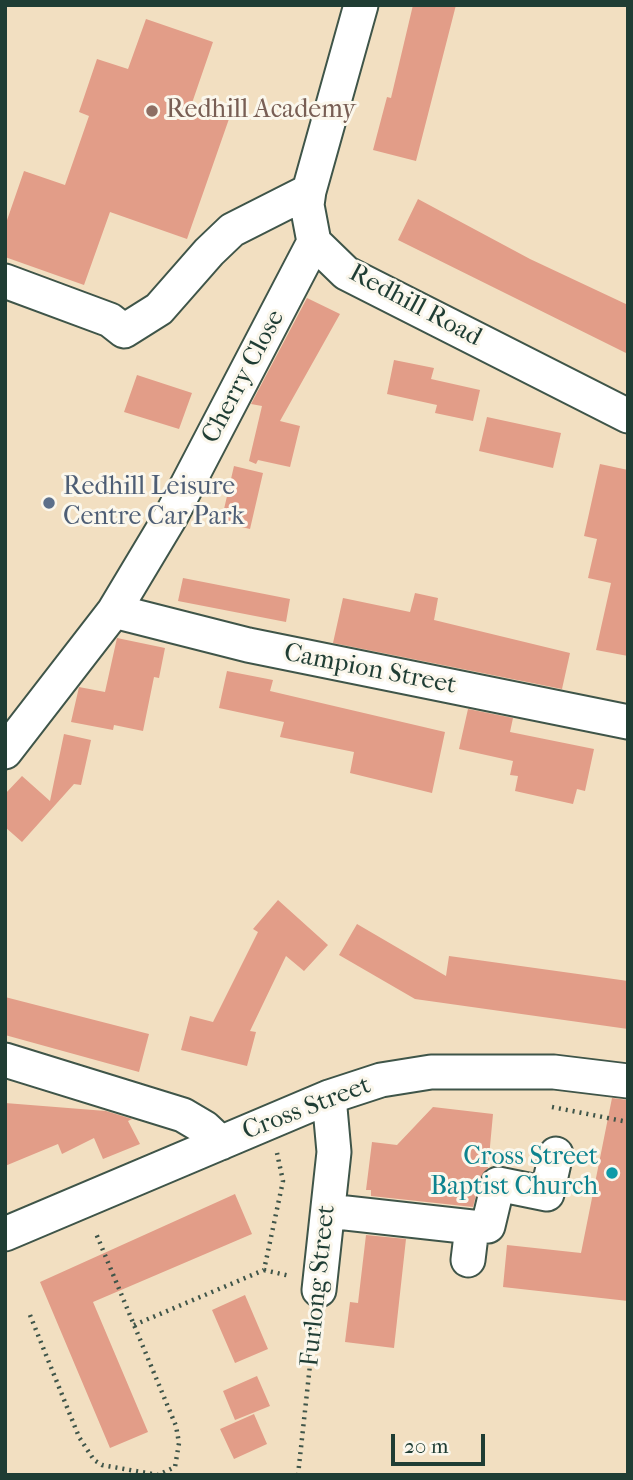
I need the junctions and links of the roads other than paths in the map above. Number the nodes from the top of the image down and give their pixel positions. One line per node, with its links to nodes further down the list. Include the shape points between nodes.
1 (361, 5): 2 (street)
2 (309, 191): 3 (street); 4 (street, via 232,230 159,309 124,331 110,320)
3 (314, 242): 5 (street, Redhill Road, via 346,273); 6 (street, Cherry Close, via 171,516)
4 (5, 281)
5 (628, 416)
6 (114, 611): 7 (street, Campion Street, via 248,645); 8 (street, Cherry Close)
7 (628, 722)
8 (5, 752)
9 (5, 1060): 12 (street, via 183,1115)
10 (628, 1082): 11 (street, Cross Street, via 554,1072 431,1072 381,1080)
11 (329, 1097): 12 (street, Cross Street); 14 (street, Furlong Street, via 334,1152)
12 (221, 1143): 16 (street, Cross Street)
13 (556, 1154): 15 (street, via 547,1194 498,1184 488,1226)
14 (328, 1211): 15 (street); 18 (street, Furlong Street)
15 (472, 1227): 17 (street)
16 (5, 1234)
17 (468, 1260)
18 (319, 1290)

